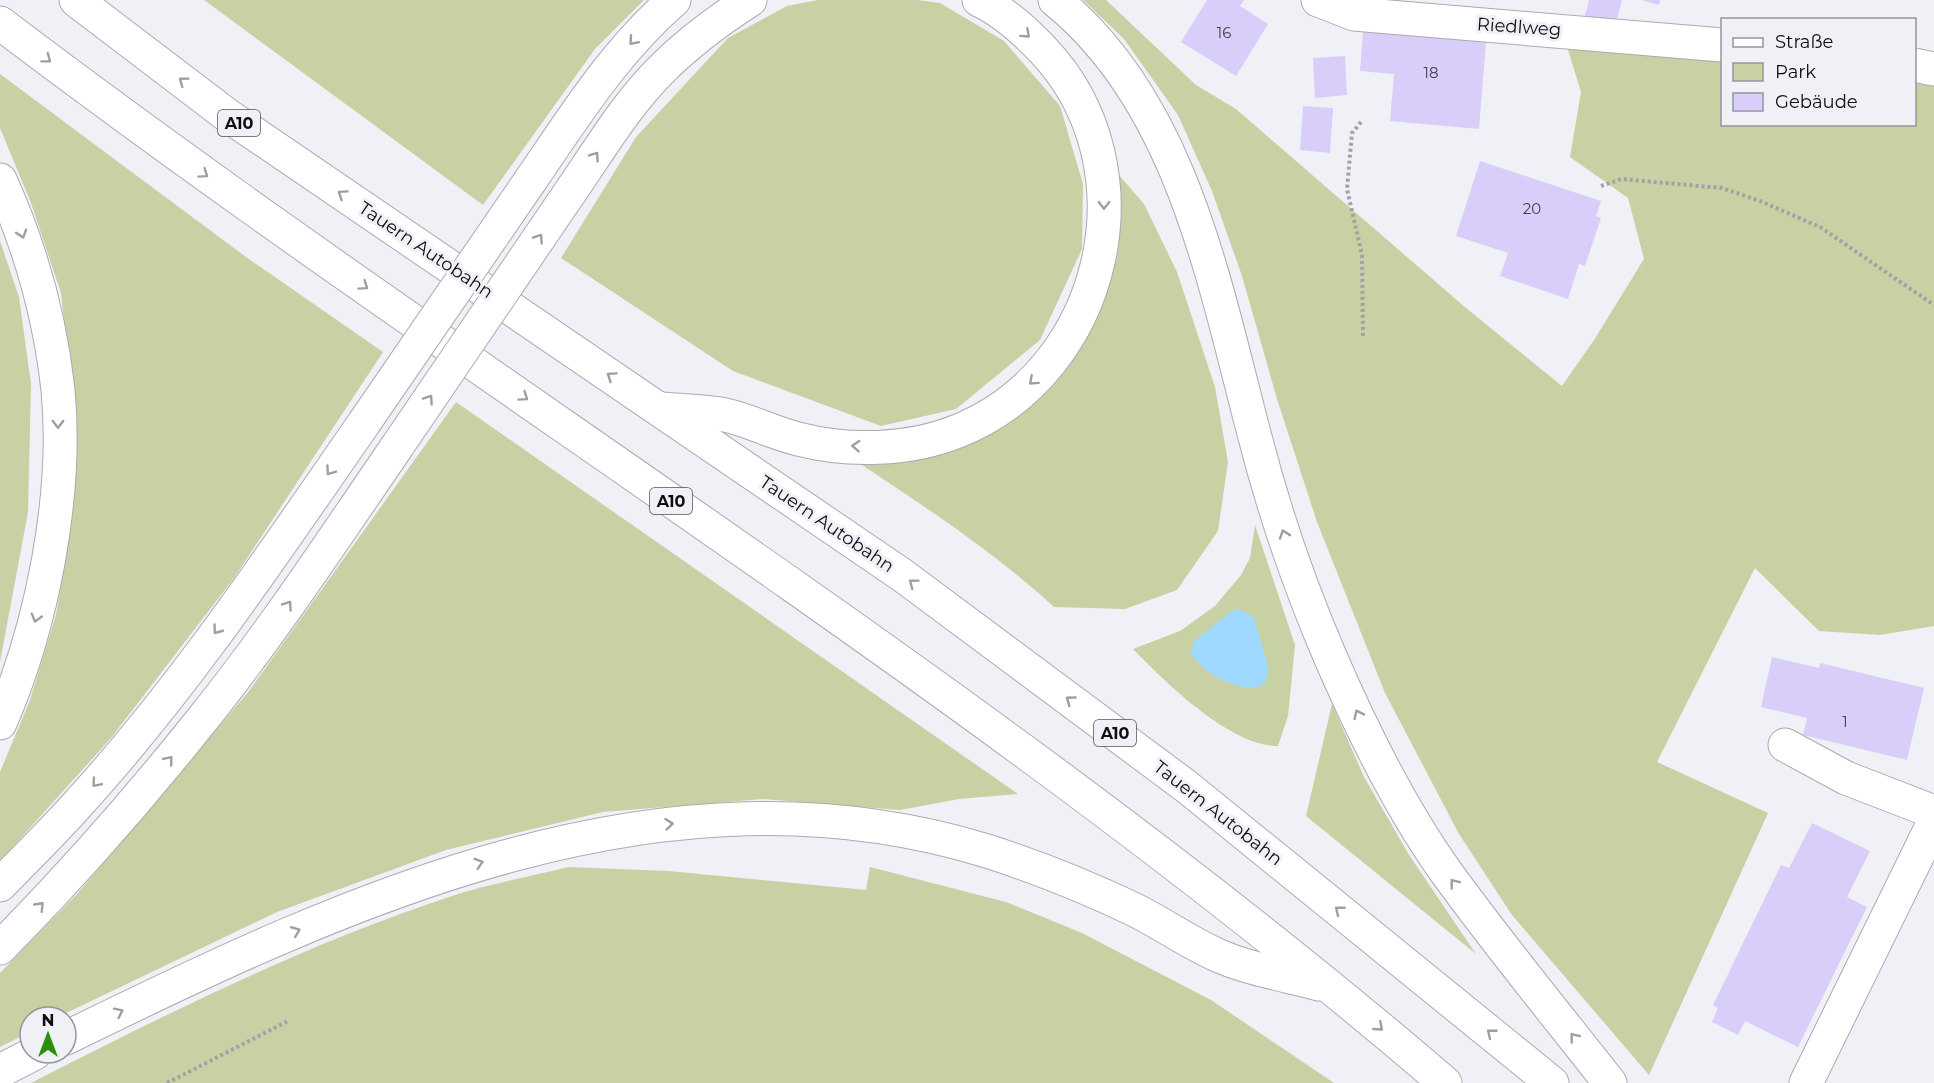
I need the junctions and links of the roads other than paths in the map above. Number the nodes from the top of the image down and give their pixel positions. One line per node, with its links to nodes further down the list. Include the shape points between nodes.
1 (76, 0): 12 (main road, Tauern Autobahn / A10, one-way to 1, via 227,115)
2 (674, 0): 17 (main road, one-way to 17, bridge, via 598,81 260,574 150,719 77,806)
3 (750, 0): 18 (main road, one-way to 3, bridge, via 98,846 202,720 283,612 629,108 662,68 716,21)
4 (979, 0): 12 (main road, one-way to 12, via 1025,31 1057,65 1083,106 1100,153 1105,204 1100,257 1085,305 1065,346 1038,378 1002,407 958,431 905,446 856,447 798,440 726,415)
5 (1054, 0): 25 (main road, one-way to 5, via 1445,871 1402,801 1330,657 1300,583 1258,450 1219,293 1184,189 1132,87 1105,49)
6 (1318, 0): 8 (main road, Riedlweg, via 1354,14)
7 (0, 23): 19 (main road, A10, one-way to 19, via 152,138 605,453 1039,762)
8 (1721, 45)
9 (1916, 65): 10 (main road)
10 (1934, 69)
11 (0, 180): 13 (main road, one-way to 13, via 19,222 43,303 58,390 53,533 39,610 17,684)
12 (660, 409): 24 (main road, Tauern Autobahn / A10, one-way to 12, via 1187,786 902,575)
13 (0, 723)
14 (1785, 745): 15 (main road, via 1846,778)
15 (1934, 812)
16 (1934, 822): 26 (main road)
17 (0, 885)
18 (0, 948)
19 (1335, 989): 20 (main road, one-way to 19, via 279,938 461,869 586,836 751,818 800,818 869,826 987,851 1136,910 1219,956); 23 (main road, A10, one-way to 23)
20 (78, 1032)
21 (18, 1062): 22 (main road)
22 (0, 1071)
23 (1445, 1083)
24 (1552, 1083)
25 (1610, 1083)
26 (1806, 1083)

